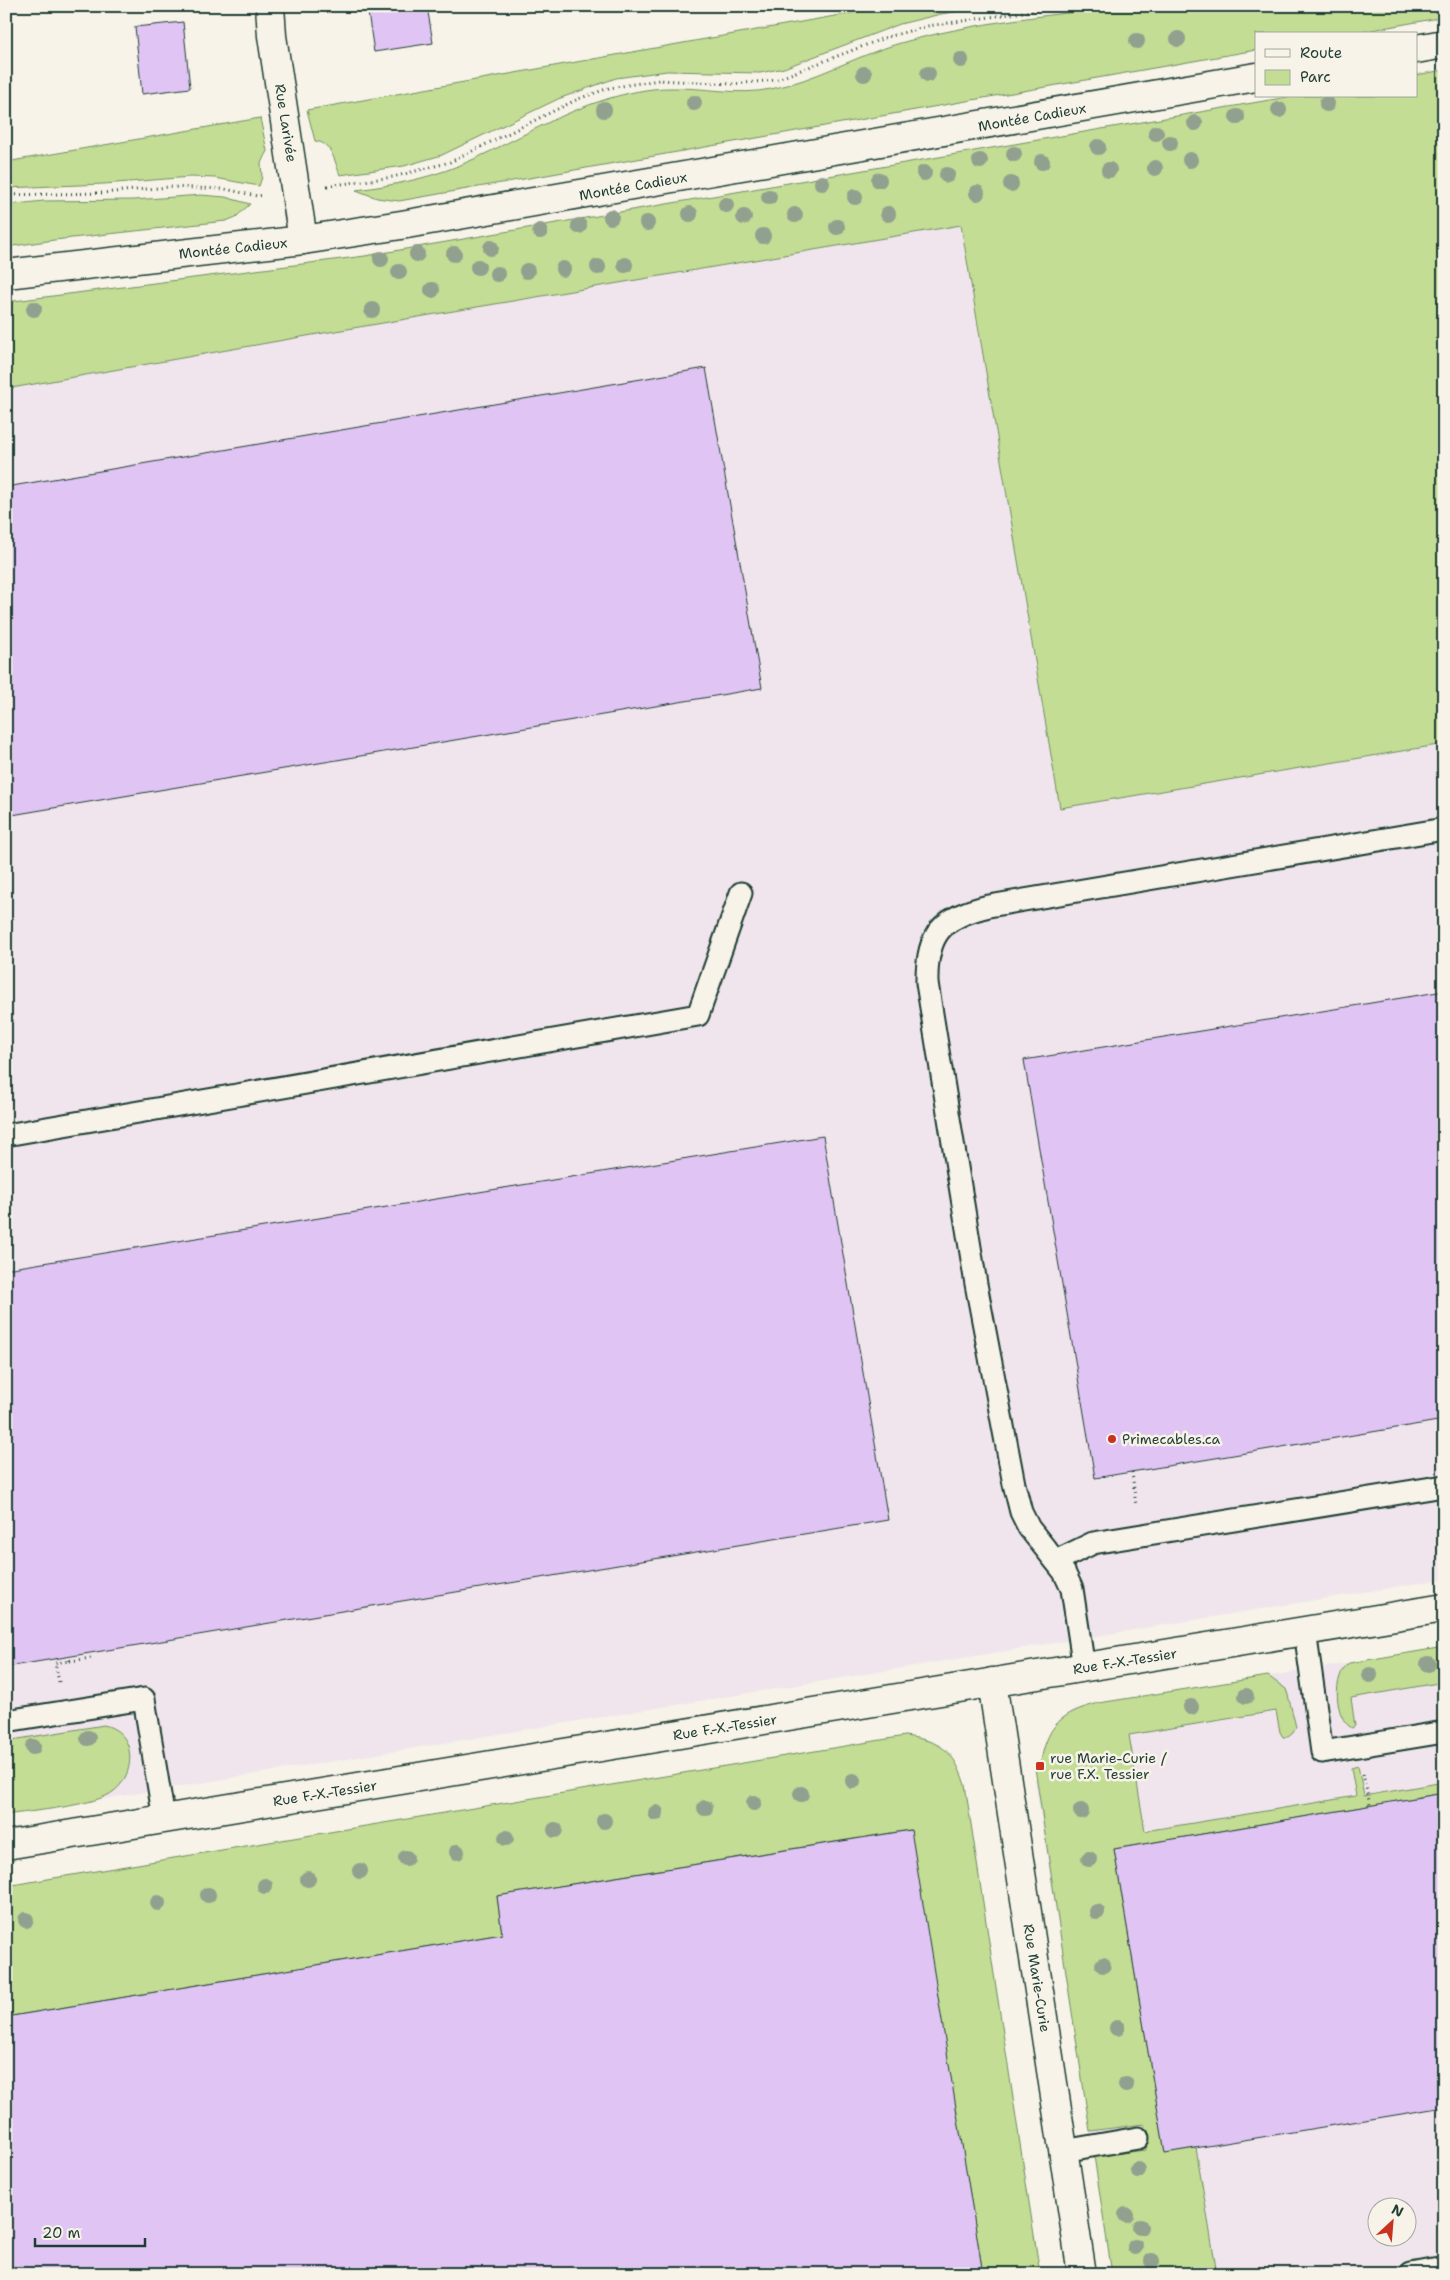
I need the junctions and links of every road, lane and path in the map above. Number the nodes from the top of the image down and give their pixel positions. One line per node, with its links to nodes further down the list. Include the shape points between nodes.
1 (270, 6): 9 (street, Rue Larivée)
2 (1065, 6): 6 (path, via 928,26 887,37 774,80 734,84 659,80 609,88 570,103 450,162 415,172)
3 (1444, 44): 4 (street)
4 (1418, 49)
5 (1255, 77): 9 (street, Montée Cadieux, via 704,174)
6 (349, 183)
7 (6, 195): 8 (path, via 102,193 169,187 224,189)
8 (257, 196)
9 (303, 240): 10 (street, Montée Cadieux)
10 (6, 274)
11 (1444, 830): 15 (lane, via 989,906 963,912 942,927 932,942 927,982 976,1284 1014,1484 1029,1528)
12 (741, 893): 13 (lane, via 698,1015)
13 (6, 1135)
14 (1444, 1486): 15 (lane, via 1093,1544)
15 (1056, 1561): 20 (lane, via 1072,1589)
16 (1444, 1608): 17 (street, Rue F.-X.-Tessier)
17 (1305, 1632): 20 (street, Rue F.-X.-Tessier); 23 (lane, via 1322,1752)
18 (91, 1658): 19 (path)
19 (55, 1663)
20 (1084, 1668): 21 (street, Rue F.-X.-Tessier)
21 (992, 1682): 26 (street, Rue F.-X.-Tessier); 29 (street, Rue Marie-Curie)
22 (6, 1721): 26 (lane, via 144,1699)
23 (1444, 1732)
24 (1368, 1795): 25 (path)
25 (1370, 1805)
26 (164, 1819): 27 (street, Rue F.-X.-Tessier)
27 (6, 1845)
28 (1138, 2138): 29 (lane)
29 (1063, 2151): 31 (street, Rue Marie-Curie)
30 (1444, 2268): 32 (lane)
31 (1082, 2274)
32 (1411, 2274)

